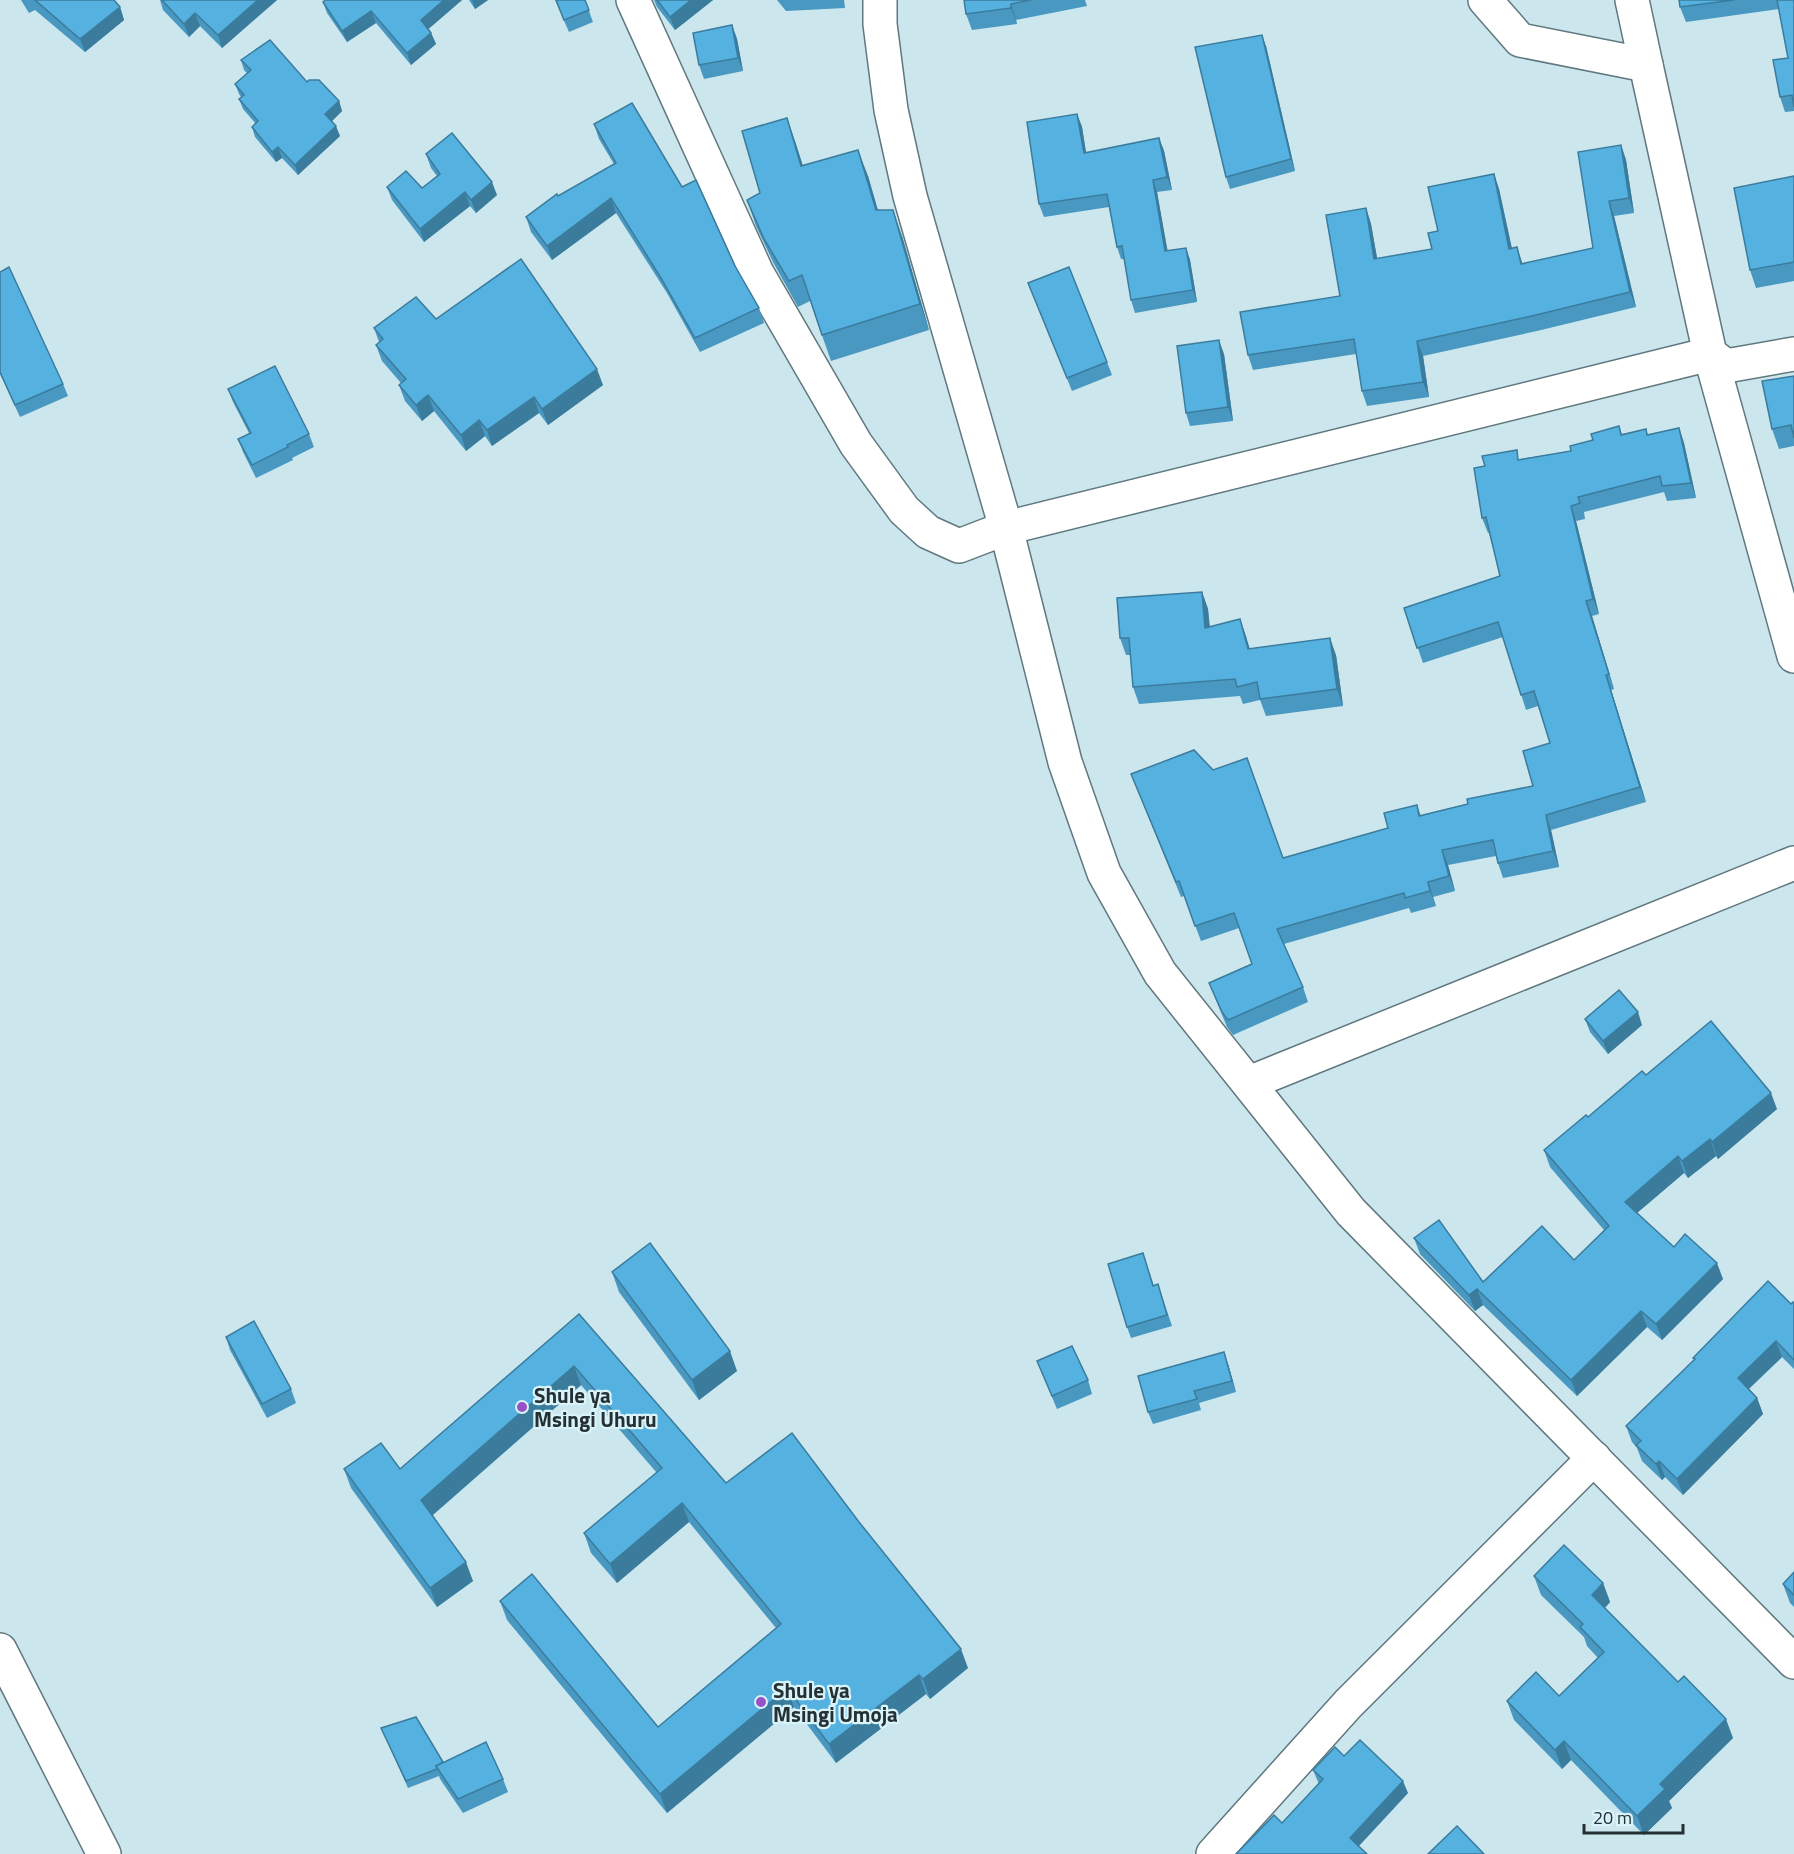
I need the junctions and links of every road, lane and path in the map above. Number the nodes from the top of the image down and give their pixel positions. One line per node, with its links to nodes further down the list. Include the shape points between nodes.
1 (633, 0): 8 (street, via 756,273 856,444 904,510 928,532 959,546)
2 (880, 0): 8 (street, via 891,110 910,196)
3 (1485, 0): 5 (street, via 1520,40)
4 (1632, 0): 5 (street)
5 (1646, 65): 6 (street)
6 (1710, 354): 7 (street, via 1726,366); 8 (street); 9 (street)
7 (1794, 354)
8 (1006, 528): 11 (street, via 1065,762 1104,873 1160,973)
9 (1794, 656)
10 (1794, 863): 11 (street)
11 (1249, 1083): 12 (street, via 1351,1212)
12 (1593, 1458): 14 (street); 16 (street, via 1348,1704)
13 (0, 1650): 15 (street)
14 (1794, 1662)
15 (104, 1854)
16 (1213, 1854)

